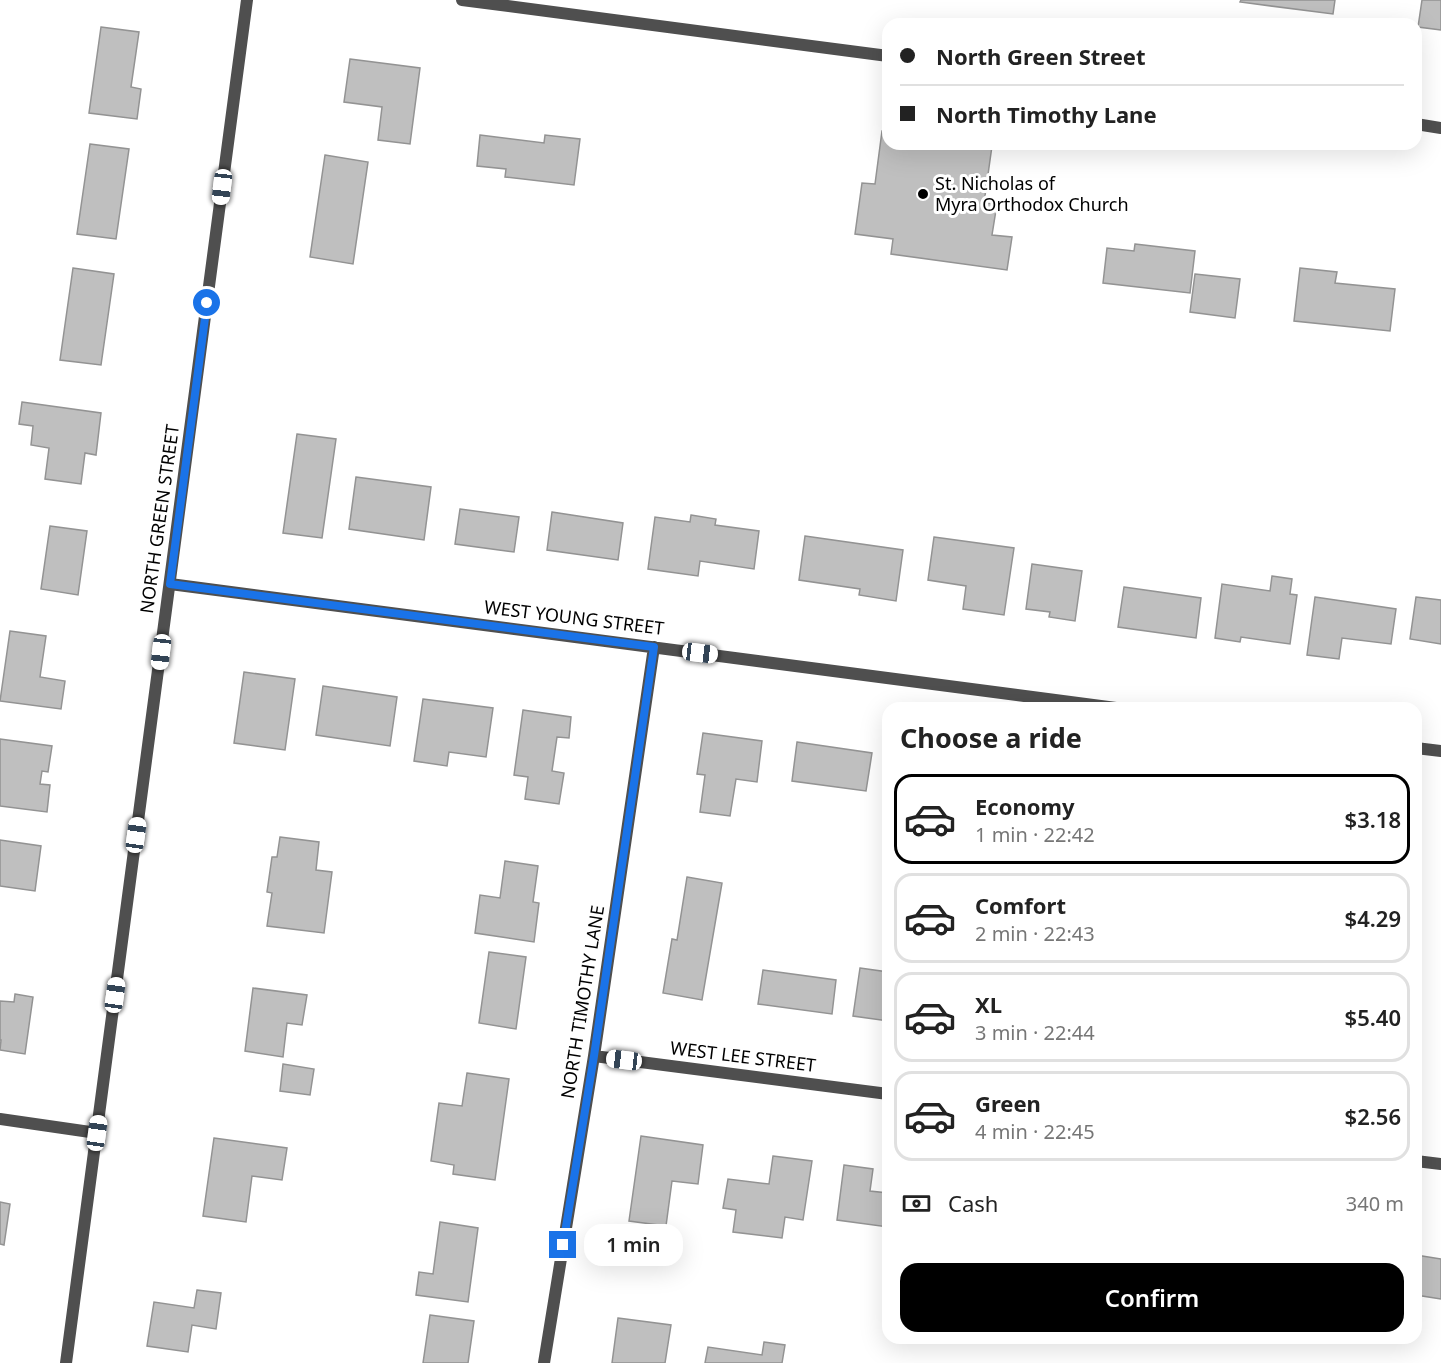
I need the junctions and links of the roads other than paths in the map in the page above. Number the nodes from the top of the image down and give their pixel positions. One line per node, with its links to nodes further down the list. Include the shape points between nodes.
1 (247, 0): 6 (street, NORTH GREEN STREET)
2 (462, 0): 3 (street)
3 (882, 55)
4 (1422, 125): 5 (street)
5 (1441, 128)
6 (170, 584): 7 (street, WEST YOUNG STREET); 14 (street, NORTH GREEN STREET)
7 (654, 647): 8 (street, WEST YOUNG STREET); 11 (street, NORTH TIMOTHY LANE)
8 (1071, 702)
9 (1422, 749): 10 (street)
10 (1441, 751)
11 (594, 1056): 12 (street, WEST LEE STREET); 18 (street, NORTH TIMOTHY LANE)
12 (882, 1093)
13 (0, 1119): 14 (street)
14 (97, 1133): 17 (street, NORTH GREEN STREET)
15 (1422, 1162): 16 (street)
16 (1441, 1164)
17 (66, 1363)
18 (544, 1363)

